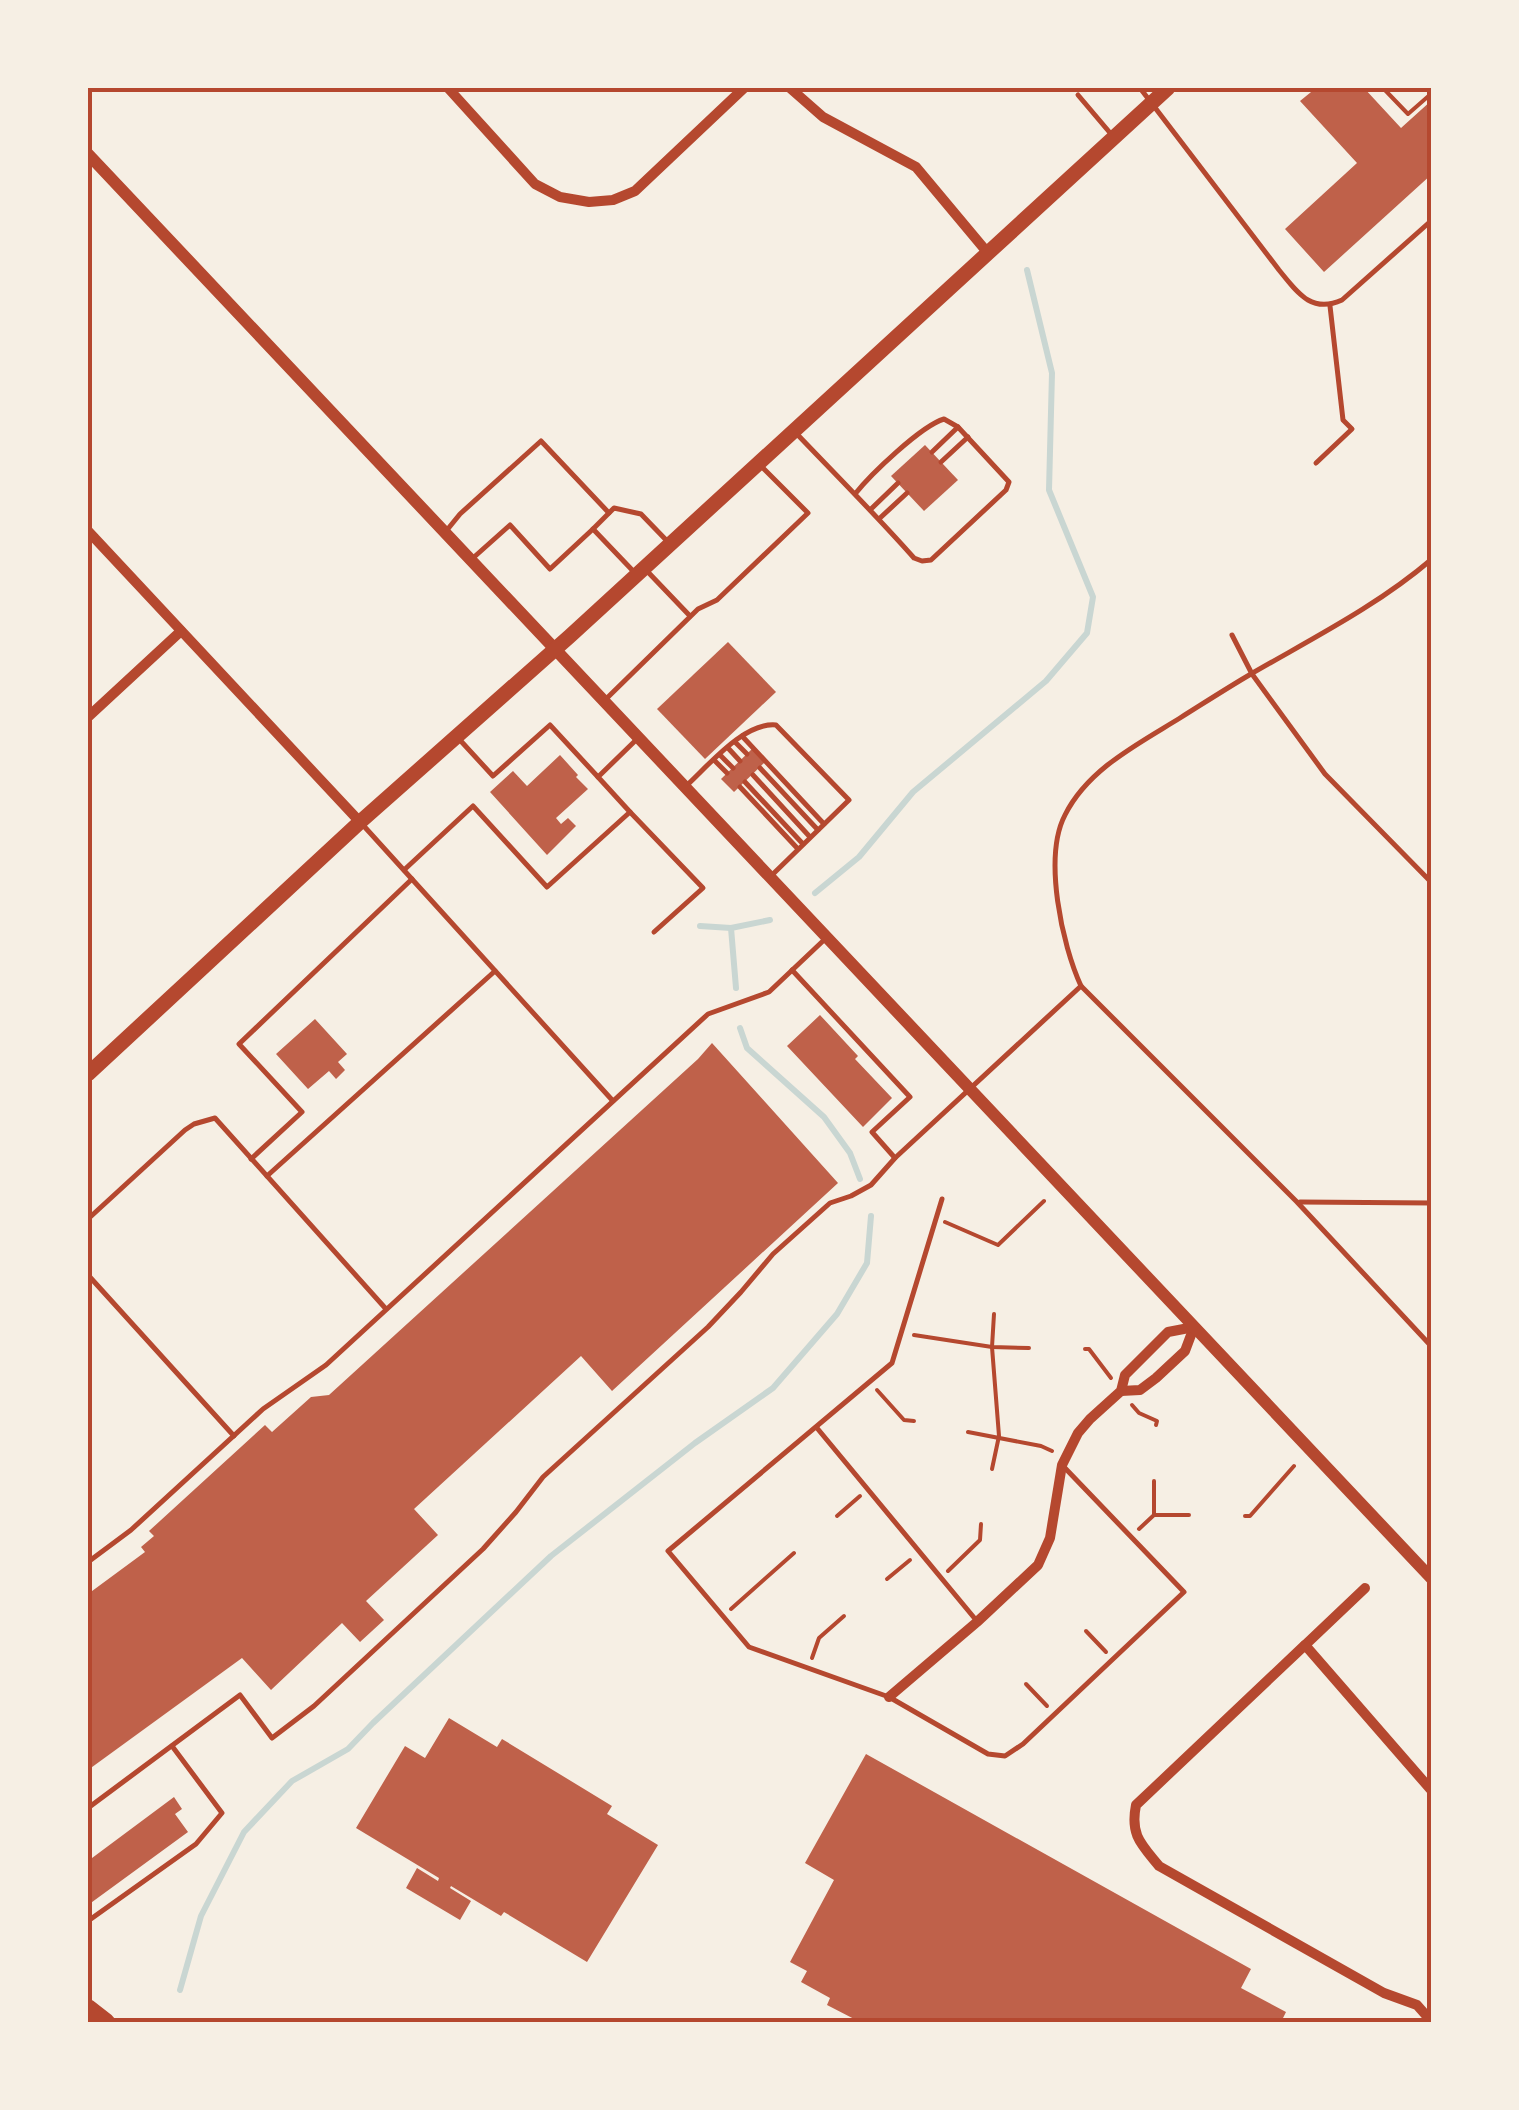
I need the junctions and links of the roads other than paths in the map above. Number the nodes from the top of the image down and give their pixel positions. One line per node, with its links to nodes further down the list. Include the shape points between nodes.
1 (448, 88): 2 (street, via 535,184 560,198 589,202 635,191)
2 (744, 88)
3 (790, 88): 11 (street, via 823,116 916,166)
4 (1140, 88): 7 (lane)
5 (1168, 88): 7 (main road)
6 (1078, 95): 8 (lane)
7 (1152, 102): 8 (main road); 12 (lane, via 1296,292)
8 (1113, 137): 11 (main road)
9 (88, 154): 28 (street)
10 (1432, 220): 12 (lane)
11 (987, 252): 14 (main road)
12 (1330, 306): 19 (lane, via 1343,420 1352,429)
13 (958, 427): 15 (lane); 16 (lane); 22 (lane, via 944,419 930,425)
14 (793, 430): 18 (main road); 22 (lane)
15 (968, 437): 17 (lane); 25 (lane, via 1009,482 994,502 922,562)
16 (932, 452)
17 (941, 462)
18 (758, 463): 29 (main road); 33 (lane, via 808,513 717,600)
19 (1316, 463)
20 (898, 483): 23 (lane)
21 (908, 493): 25 (lane)
22 (856, 494): 23 (lane)
23 (871, 509): 25 (lane)
24 (609, 513): 26 (lane); 28 (lane, via 541,441); 29 (lane, via 614,508 641,514)
25 (880, 519)
26 (593, 529): 30 (lane, via 550,569 510,525); 32 (lane)
27 (88, 532): 34 (street)
28 (445, 532): 30 (street)
29 (670, 544): 32 (main road)
30 (471, 560): 36 (street)
31 (1432, 560): 37 (lane)
32 (640, 571): 33 (lane); 36 (main road)
33 (690, 616): 38 (lane)
34 (181, 631): 39 (street); 55 (street)
35 (1232, 634): 37 (lane)
36 (555, 649): 38 (street); 40 (main road)
37 (1252, 674): 63 (lane, via 1325,774); 68 (lane, via 1126,751 1084,787 1063,818 1056,901)
38 (604, 701): 42 (street)
39 (88, 717)
40 (457, 736): 51 (lane, via 493,776 550,725); 55 (main road)
41 (742, 736): 43 (lane); 56 (lane); 56 (lane, via 776,724 848,800)
42 (638, 738): 51 (lane); 53 (street)
43 (735, 742): 44 (lane); 45 (lane)
44 (728, 748): 46 (lane); 47 (lane)
45 (746, 754)
46 (718, 758): 49 (lane); 53 (lane)
47 (740, 761)
48 (760, 768): 57 (lane)
49 (730, 771)
50 (753, 775): 58 (lane)
51 (598, 777): 54 (lane)
52 (743, 784): 59 (lane)
53 (685, 787): 61 (street)
54 (630, 812): 60 (lane, via 547,887 474,806); 64 (lane, via 702,888)
55 (360, 822): 60 (lane); 69 (main road)
56 (824, 824): 57 (lane)
57 (818, 830): 58 (lane)
58 (810, 837): 59 (lane)
59 (801, 846): 61 (lane)
60 (404, 870): 62 (lane)
61 (770, 877): 65 (street)
62 (412, 880): 66 (lane); 73 (lane, via 239,1044 302,1112)
63 (1432, 883)
64 (654, 932)
65 (827, 938): 67 (lane); 70 (street)
66 (495, 970): 71 (lane); 74 (lane)
67 (792, 970): 71 (lane, via 762,996 708,1014); 72 (lane, via 910,1097 872,1132)
68 (1080, 986): 70 (lane); 76 (lane)
69 (88, 1074)
70 (970, 1089): 72 (lane); 81 (street)
71 (614, 1101): 80 (lane)
72 (895, 1158): 93 (lane, via 870,1185 830,1203 773,1254 708,1327 543,1476 483,1549 314,1706 272,1738 240,1695)
73 (251, 1159): 74 (lane); 78 (lane, via 215,1118 194,1124)
74 (266, 1176): 80 (lane)
75 (942, 1199): 84 (lane, via 892,1363)
76 (1297, 1202): 77 (lane); 82 (lane)
77 (1432, 1203)
78 (88, 1219)
79 (88, 1275): 85 (lane)
80 (386, 1309): 85 (lane)
81 (1194, 1327): 83 (street, via 1168,1332 1126,1374); 83 (street, via 1186,1351 1156,1378 1140,1390); 88 (street)
82 (1432, 1346)
83 (1121, 1391): 86 (street, via 1078,1433)
84 (816, 1428): 90 (lane); 92 (lane, via 668,1551 749,1647)
85 (234, 1436): 87 (lane)
86 (1062, 1465): 90 (street, via 1045,1553); 92 (lane, via 1184,1592 1005,1756 988,1754)
87 (88, 1562)
88 (1432, 1578)
89 (1365, 1588): 91 (street)
90 (978, 1622): 92 (street)
91 (1305, 1645): 94 (street); 99 (street, via 1136,1805 1138,1841 1159,1866 1384,1993 1417,2005)
92 (889, 1698)
93 (172, 1746): 95 (lane); 96 (lane, via 222,1813 196,1844)
94 (1432, 1791)
95 (88, 1808)
96 (88, 1921)
97 (88, 2008): 98 (main road)
98 (106, 2022)
99 (1432, 2022)

